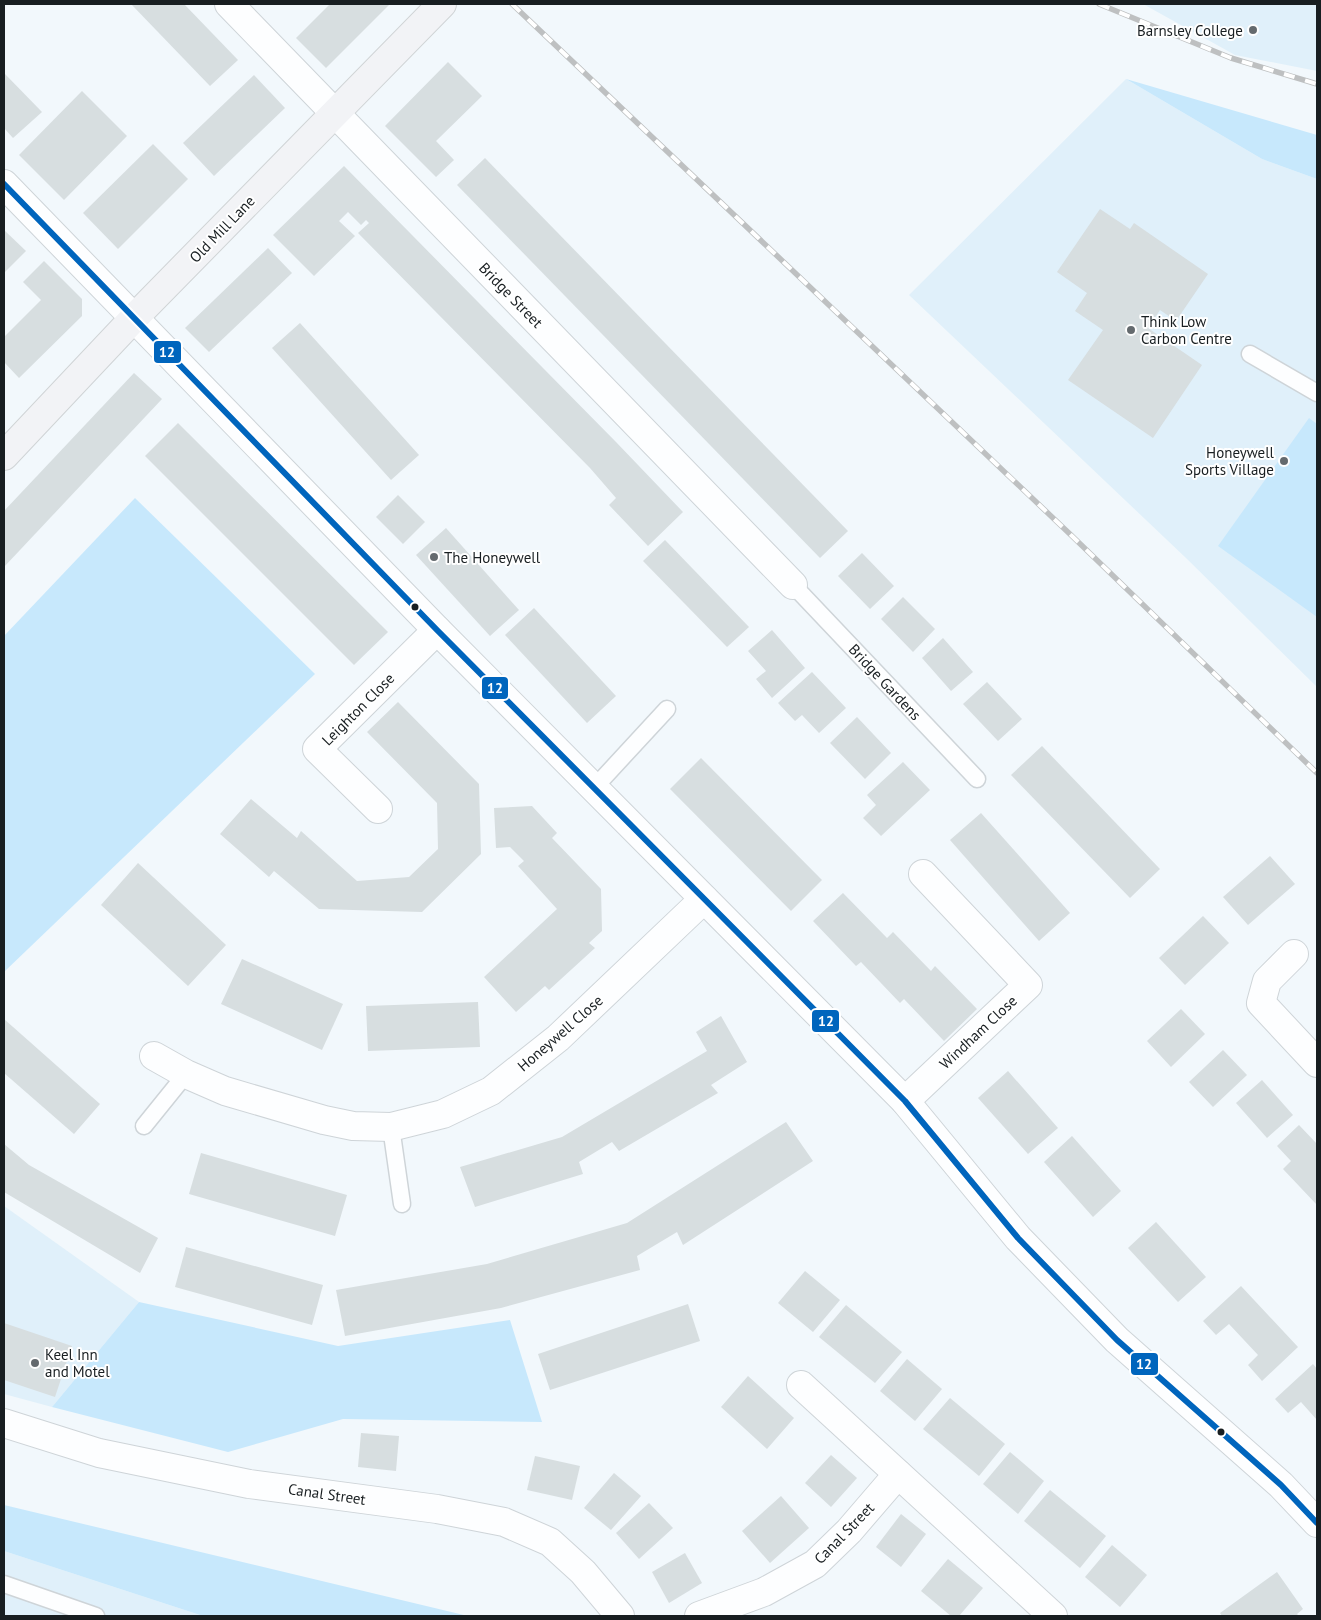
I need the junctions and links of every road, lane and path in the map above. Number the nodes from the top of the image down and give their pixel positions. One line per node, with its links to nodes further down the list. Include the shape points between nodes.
1 (229, 4): 3 (street, Bridge Street)
2 (442, 4): 3 (highway, Old Mill Lane)
3 (335, 113): 5 (highway, Old Mill Lane); 9 (street, Bridge Street)
4 (4, 184): 5 (street)
5 (134, 318): 8 (highway, Old Mill Lane); 10 (street)
6 (1250, 354): 7 (lane)
7 (1317, 393)
8 (4, 456)
9 (793, 585): 12 (lane, Bridge Gardens)
10 (437, 630): 13 (street); 14 (street, Leighton Close, via 317,749)
11 (667, 709): 13 (lane)
12 (977, 779)
13 (594, 788): 16 (street)
14 (378, 809)
15 (924, 874): 21 (street, Windham Close, via 1028,984)
16 (704, 899): 21 (street); 23 (street, Honeywell Close, via 558,1038 491,1090 444,1114)
17 (1294, 954): 19 (street, via 1267,981 1261,1003)
18 (154, 1056): 20 (street, Honeywell Close)
19 (1317, 1063)
20 (186, 1074): 22 (lane); 23 (street, Honeywell Close, via 225,1091 324,1120 353,1126)
21 (905, 1101): 28 (street, via 1018,1238 1116,1340 1281,1485)
22 (144, 1126)
23 (391, 1127): 24 (lane)
24 (402, 1204)
25 (800, 1385): 27 (street)
26 (4, 1423): 31 (street, Canal Street, via 99,1453 249,1484 437,1509 504,1522 550,1542 583,1572)
27 (898, 1474): 32 (street, Canal Street, via 815,1564 764,1592); 33 (street)
28 (1317, 1522)
29 (4, 1584): 30 (lane)
30 (96, 1616)
31 (620, 1616)
32 (699, 1616)
33 (1053, 1616)

